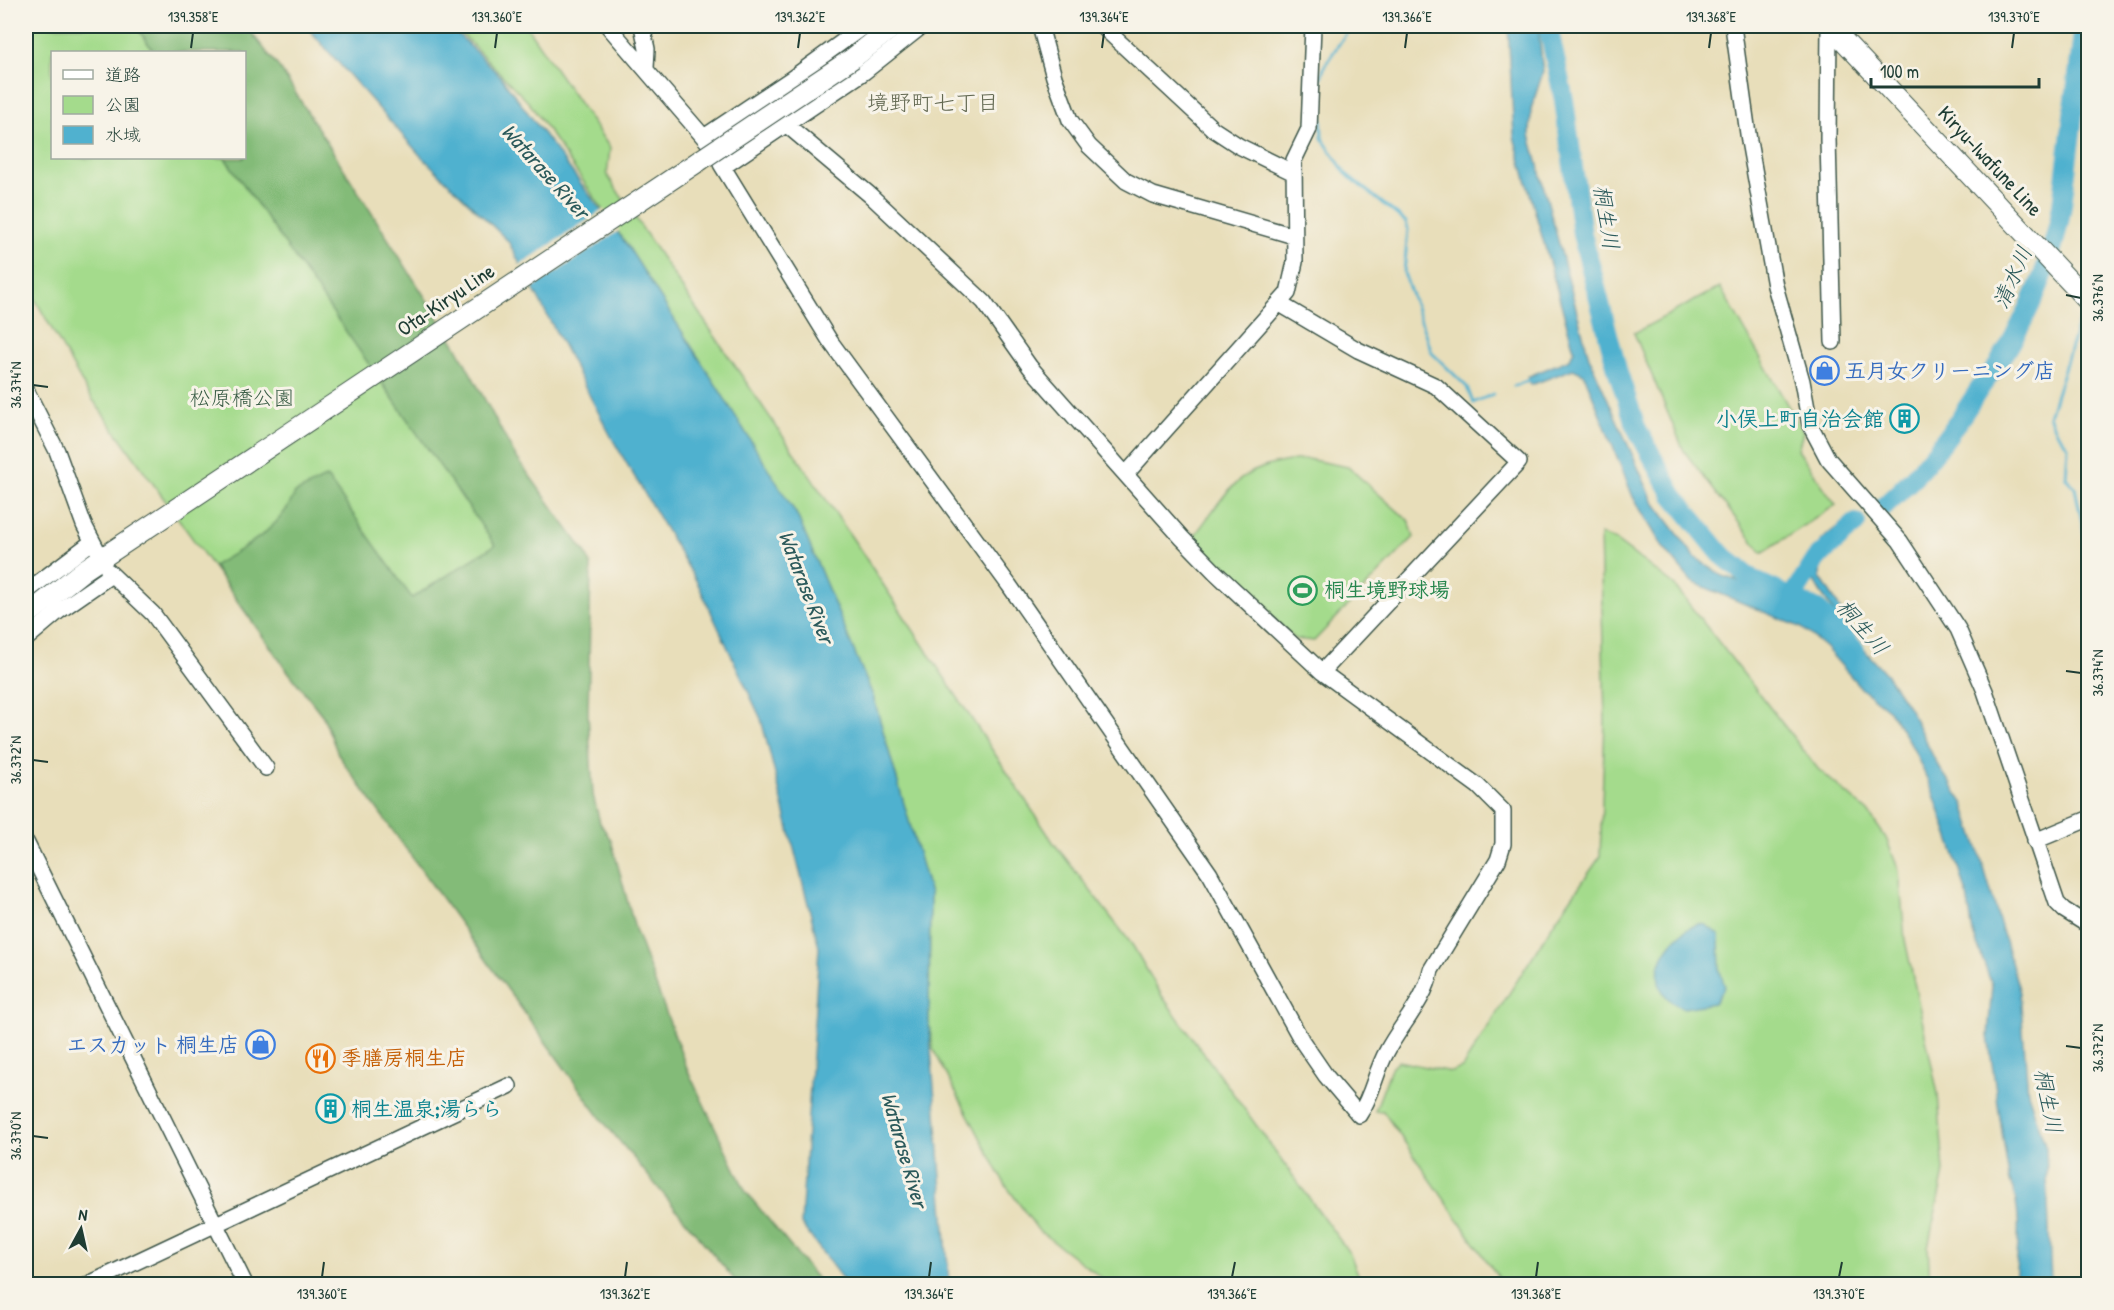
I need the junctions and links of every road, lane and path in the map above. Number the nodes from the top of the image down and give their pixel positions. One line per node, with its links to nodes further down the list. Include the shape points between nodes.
1 (608, 26): 11 (street)
2 (642, 26): 11 (street, via 648,49)
3 (864, 26): 11 (street, via 705,139)
4 (894, 26): 21 (main road, Ota-Kiryu Line, bridge, via 853,58 147,527)
5 (922, 26): 12 (street)
6 (1040, 26): 14 (street, via 1070,120 1089,146 1126,182 1153,195)
7 (1102, 26): 13 (street, via 1213,129)
8 (1313, 26): 13 (street, via 1309,129 1294,160)
9 (1733, 26): 26 (street, via 1775,286 1802,381 1806,414 1828,459 1903,539 1958,629)
10 (1830, 26): 15 (main road, Kiryu-Iwafune Line); 17 (street)
11 (646, 68)
12 (788, 126): 19 (street, via 870,195 984,302 1030,367); 23 (street, via 722,166 830,341 1009,585 1210,874 1302,1041 1359,1114 1370,1098 1386,1052 1498,860 1505,826 1503,811 1478,786)
13 (1294, 173): 14 (street)
14 (1294, 236): 16 (street, via 1293,280)
15 (2088, 301)
16 (1280, 304): 19 (street); 23 (street, via 1358,350 1436,386 1519,462)
17 (1833, 342)
18 (26, 392): 20 (street, via 57,451 94,545)
19 (1126, 474): 23 (street, via 1188,545)
20 (26, 592)
21 (26, 616)
22 (26, 639): 24 (street, via 109,573 153,614)
23 (1322, 672)
24 (266, 768)
25 (2088, 819): 26 (street)
26 (2036, 841): 28 (street, via 2058,903)
27 (26, 842): 30 (street)
28 (2088, 925)
29 (509, 1086): 30 (street)
30 (215, 1224): 31 (street); 32 (street)
31 (89, 1284)
32 (245, 1284)

